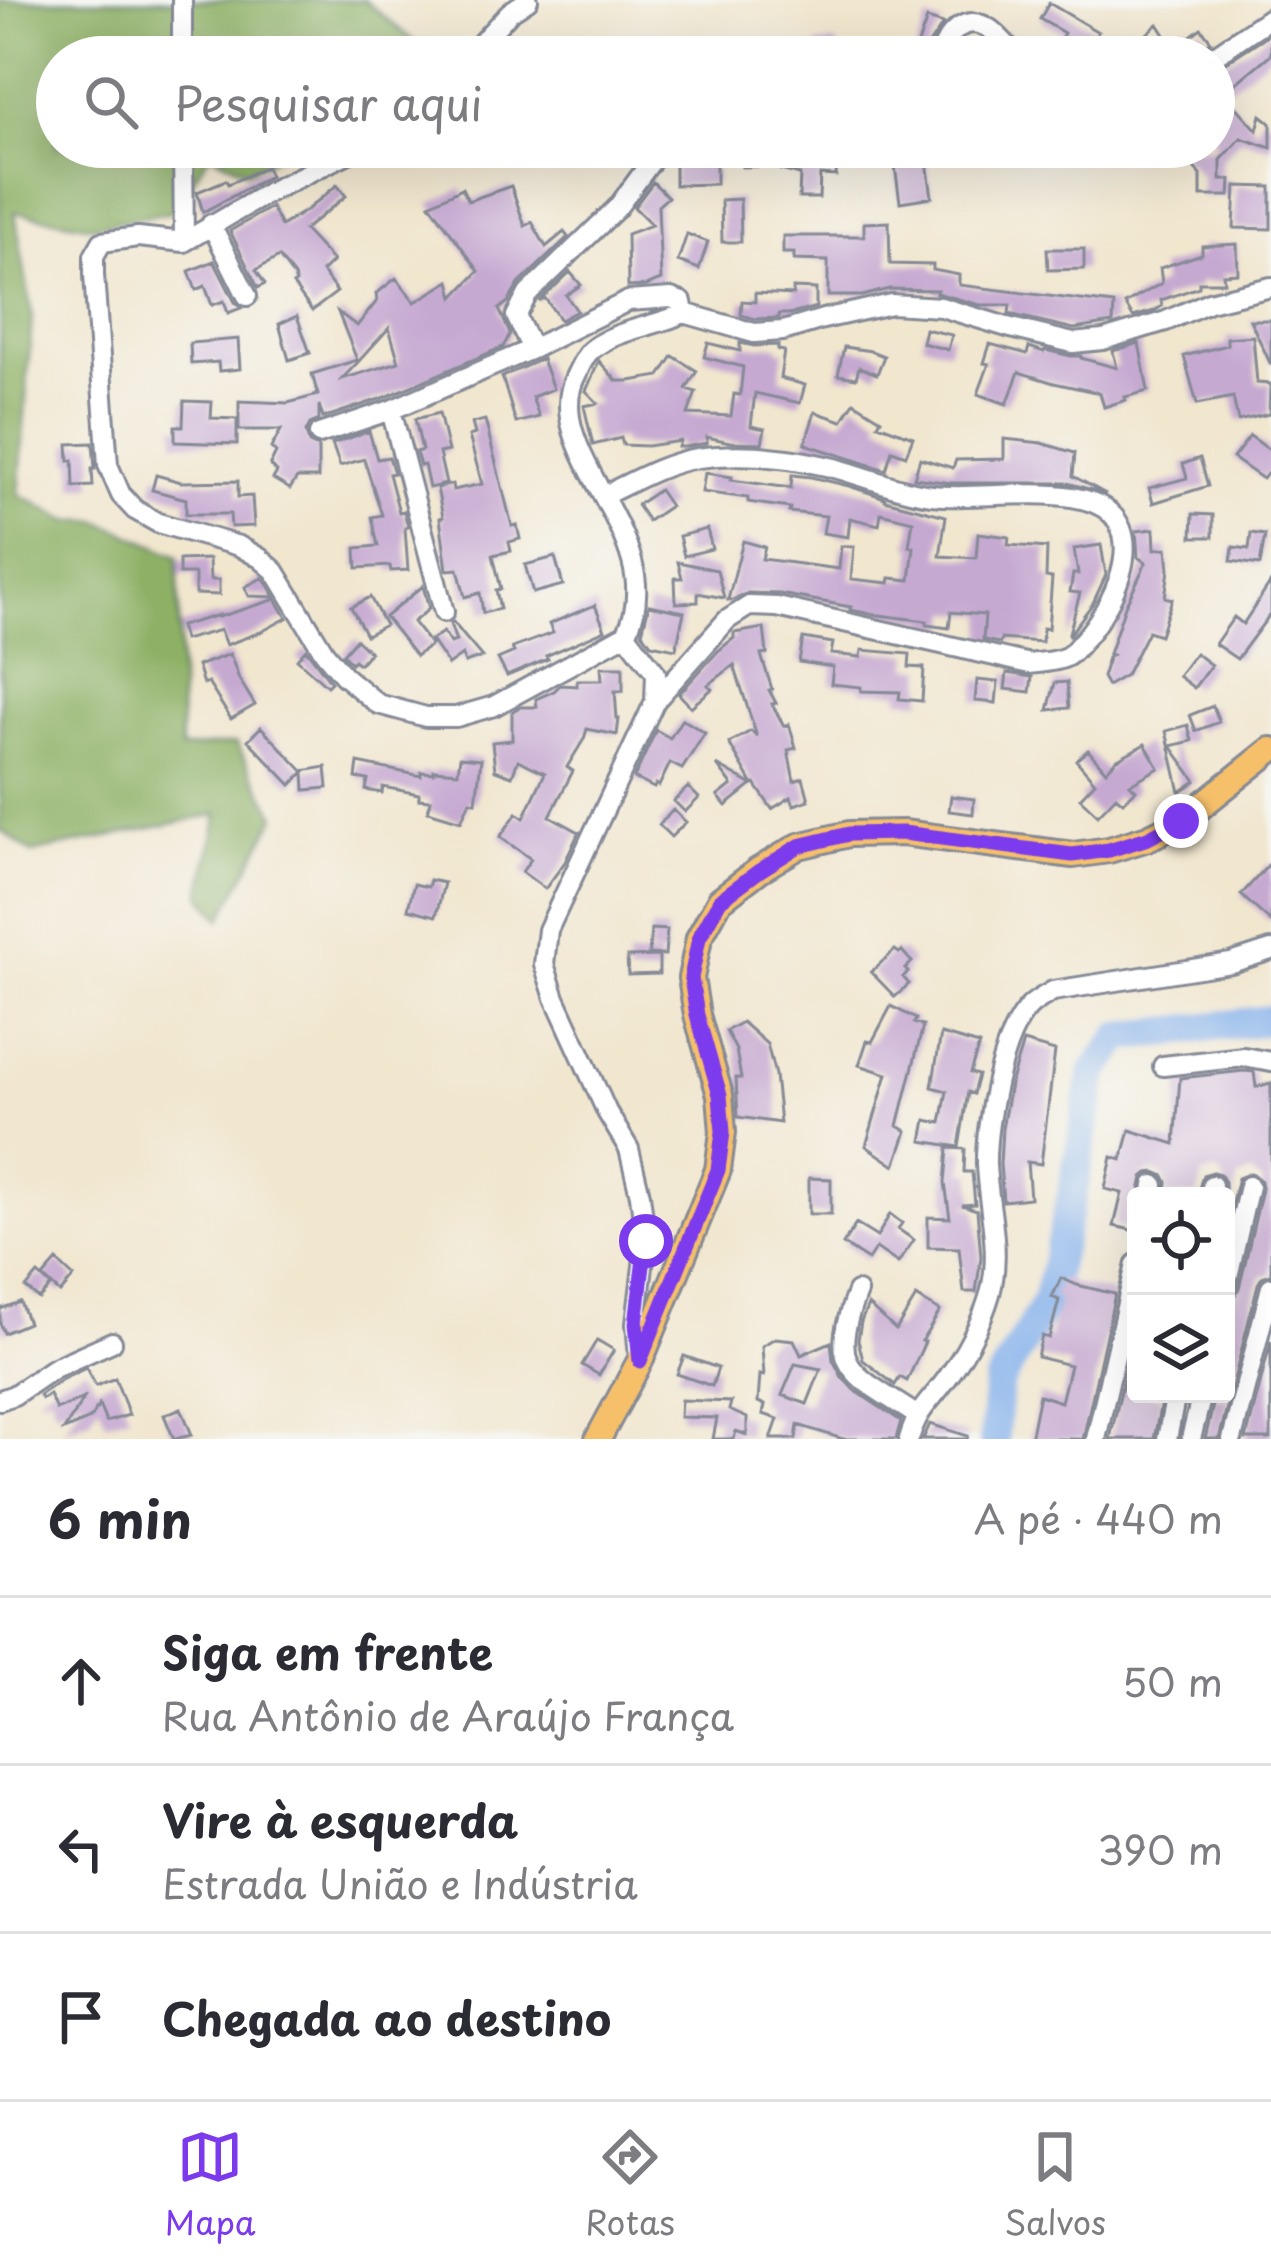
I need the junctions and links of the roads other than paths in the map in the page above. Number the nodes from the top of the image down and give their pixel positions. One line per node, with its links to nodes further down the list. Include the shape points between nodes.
1 (182, 0): 4 (street)
2 (528, 0): 5 (street)
3 (1271, 16): 8 (street)
4 (182, 36)
5 (487, 36)
6 (949, 36): 7 (street, via 969,23)
7 (997, 36)
8 (1235, 41)
9 (183, 168): 13 (street)
10 (320, 168): 12 (street)
11 (646, 168): 17 (street, via 528,295 516,316)
12 (211, 224): 13 (street); 15 (street)
13 (184, 242): 22 (street, via 111,239 94,256 108,465 135,510 260,558 344,676 399,712 455,717 494,706)
14 (1271, 287): 16 (street, via 1073,343 941,307 891,304 754,333)
15 (248, 296)
16 (684, 313): 17 (street, via 671,298 628,301); 20 (street, via 609,340 588,353 572,382 572,434)
17 (532, 349): 18 (street)
18 (391, 410): 19 (street); 21 (street)
19 (319, 434)
20 (604, 495): 22 (street, via 636,581 636,616); 23 (street, via 697,458 750,456 825,465 931,495 1086,501 1106,509 1125,547 1105,614 1069,656 1030,664 749,606)
21 (444, 612)
22 (626, 634): 23 (street, via 656,674)
23 (655, 701): 35 (street, via 548,930 544,964 629,1149 646,1241)
24 (1271, 749): 35 (main road, via 1181,821 1109,850 1072,855 903,833 849,834 799,846 720,900 699,938 691,978 720,1095 718,1170)
25 (1271, 950): 40 (street, via 1053,991 1028,1007 1003,1056 992,1109 990,1296 949,1376)
26 (1271, 1062): 27 (street)
27 (1163, 1066)
28 (1250, 1186): 29 (street)
29 (1235, 1248)
30 (1271, 1287): 46 (street)
31 (857, 1292): 40 (street, via 844,1325 850,1367)
32 (1129, 1295): 34 (street)
33 (112, 1342): 37 (street)
34 (1114, 1357): 36 (street); 43 (street)
35 (640, 1361): 41 (main road)
36 (1127, 1361)
37 (0, 1400)
38 (1174, 1403): 44 (street)
39 (1200, 1403): 45 (street)
40 (916, 1414): 42 (street)
41 (598, 1439)
42 (909, 1439)
43 (1096, 1439)
44 (1167, 1439)
45 (1191, 1439)
46 (1232, 1439)

